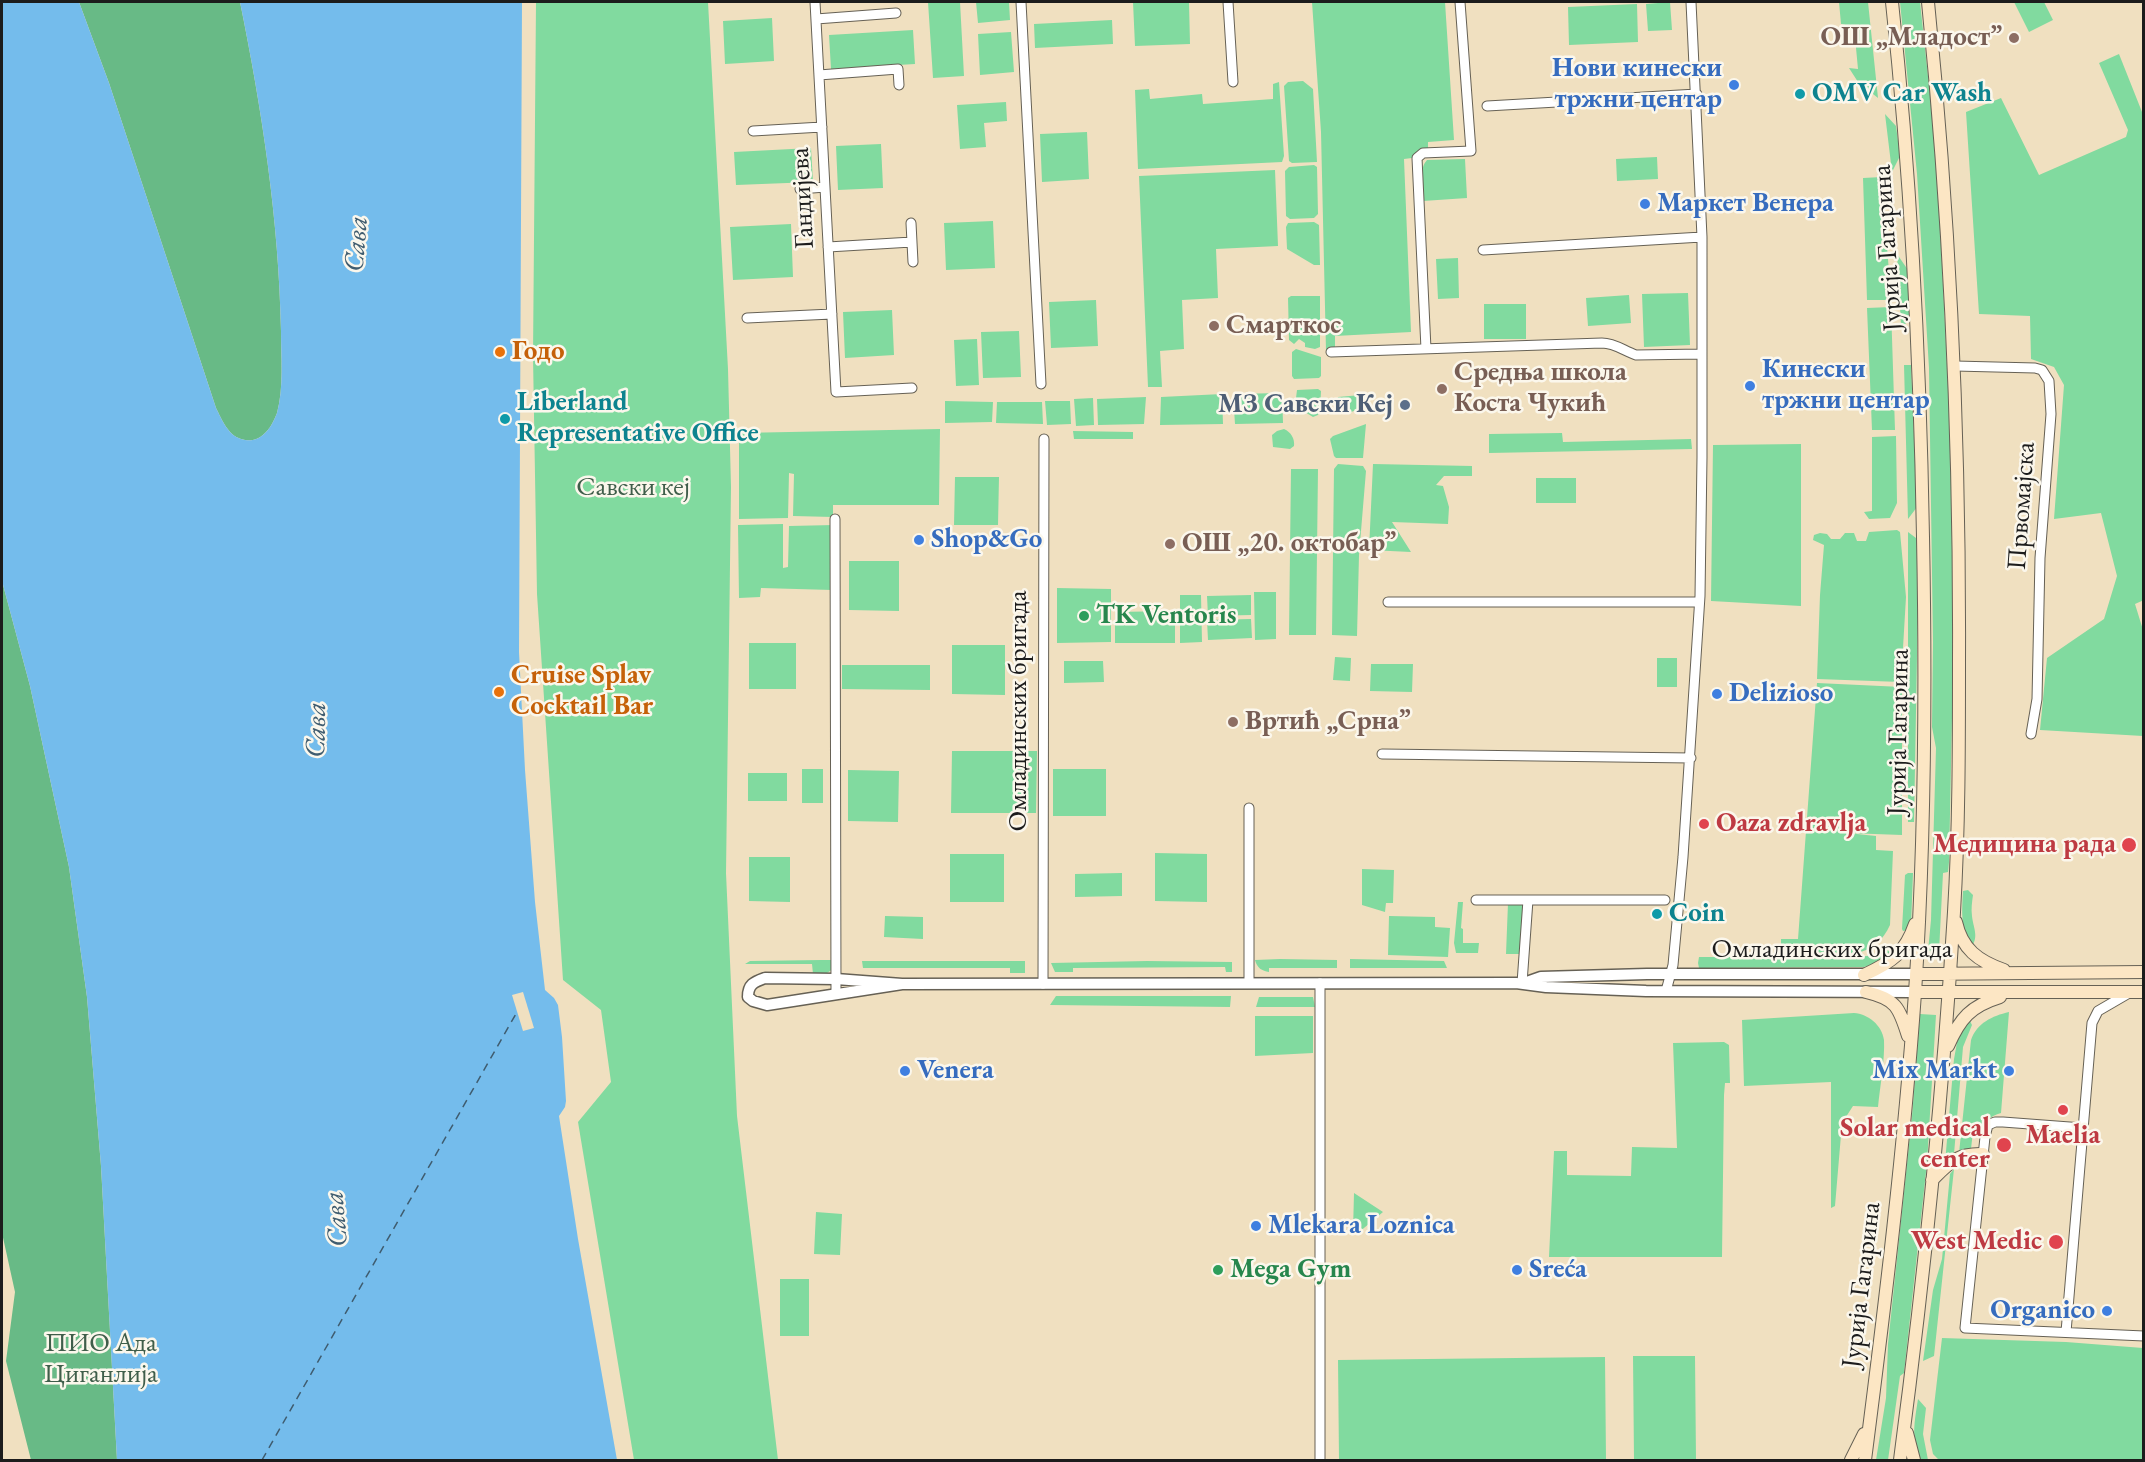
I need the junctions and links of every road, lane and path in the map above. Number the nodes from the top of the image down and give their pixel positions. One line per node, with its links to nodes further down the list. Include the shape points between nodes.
1 (815, 2): 9 (street, Гандијева)
2 (1021, 2): 31 (street)
3 (1228, 2): 11 (street)
4 (1460, 2): 27 (street, via 1471,151 1423,153 1417,158)
5 (1691, 2): 13 (street)
6 (1892, 2): 44 (main road, Јурија Гагарина, via 1908,178 1921,434 1925,666)
7 (1928, 2): 30 (main road, via 1947,214)
8 (896, 13): 9 (street)
9 (816, 19): 10 (street, Гандијева)
10 (819, 75): 12 (street, via 898,69); 15 (street, Гандијева)
11 (1233, 82)
12 (899, 85)
13 (1696, 94): 14 (street); 20 (street)
14 (1487, 106)
15 (822, 127): 16 (street); 17 (street, Гандијева)
16 (753, 131)
17 (825, 187): 18 (street); 22 (street, Гандијева)
18 (800, 189)
19 (911, 223): 21 (street)
20 (1702, 237): 23 (street); 29 (street)
21 (912, 242): 22 (street); 24 (street)
22 (828, 247): 25 (street, Гандијева)
23 (1483, 250)
24 (913, 262)
25 (832, 314): 26 (street); 32 (street, Гандијева, via 836,392)
26 (747, 318)
27 (1426, 349): 28 (street); 29 (street, via 1602,343 1614,344 1636,355)
28 (1331, 352)
29 (1702, 354): 36 (street)
30 (1955, 366): 37 (street, Првомајска, via 2035,368 2042,370 2049,381 2051,414 2040,558 2037,688); 45 (main road, via 1960,594)
31 (1041, 384)
32 (912, 388)
33 (1044, 439): 56 (street, Омладинских бригада)
34 (835, 519): 52 (street)
35 (1388, 602): 36 (street)
36 (1699, 602): 39 (street)
37 (2031, 734)
38 (1382, 754): 39 (street)
39 (1690, 758): 48 (street)
40 (1249, 808): 53 (street)
41 (1476, 900): 42 (street)
42 (1528, 900): 43 (street); 57 (street)
43 (1665, 900)
44 (1919, 902): 49 (main road, Јурија Гагарина); 51 (main road, via 1911,934 1901,952)
45 (1954, 912): 47 (main road, via 1964,945 1973,955); 50 (main road)
46 (2144, 972): 47 (main road, Омладинских бригада)
47 (2013, 973): 50 (main road, Омладинских бригада)
48 (1671, 974): 51 (street, Омладинских бригада); 57 (street, Омладинских бригада, via 1541,977); 58 (street)
49 (1916, 974): 50 (main road, Омладинских бригада); 51 (street, Омладинских бригада); 60 (main road, Јурија Гагарина)
50 (1950, 974): 61 (main road)
51 (1864, 975)
52 (836, 979): 55 (street, Омладинских бригада); 64 (street); 64 (street, Омладинских бригада, via 765,978 754,982 748,996 767,1005)
53 (1249, 983): 54 (street, Омладинских бригада); 56 (street, Омладинских бригада)
54 (1320, 983): 57 (street, Омладинских бригада); 74 (street)
55 (902, 984): 56 (street, Омладинских бригада); 64 (street, Омладинских бригада)
56 (1043, 984)
57 (1522, 984): 58 (street, Омладинских бригада)
58 (1666, 991): 59 (street, Омладинских бригада)
59 (1866, 992): 60 (street, Омладинских бригада); 65 (main road, via 1884,996 1897,1007)
60 (1915, 992): 61 (main road, Омладинских бригада); 65 (main road, Јурија Гагарина)
61 (1948, 992): 63 (main road, Омладинских бригада); 66 (main road)
62 (2138, 992): 63 (main road, Омладинских бригада); 67 (street, via 2106,1006 2094,1016)
63 (2013, 993): 66 (main road, via 1982,1003 1967,1013)
64 (836, 994)
65 (1910, 1043): 72 (main road, Јурија Гагарина)
66 (1944, 1056): 69 (main road)
67 (2083, 1128): 68 (street, via 1991,1122); 70 (street)
68 (1983, 1154): 69 (main road, via 1956,1158); 70 (street, via 1965,1328)
69 (1932, 1180): 73 (main road)
70 (2066, 1332): 71 (street)
71 (2144, 1336)
72 (1870, 1415): 75 (main road); 76 (main road, Јурија Гагарина)
73 (1906, 1418): 77 (main road); 78 (main road)
74 (1320, 1461)
75 (1851, 1461)
76 (1864, 1461)
77 (1900, 1461)
78 (1914, 1461)

